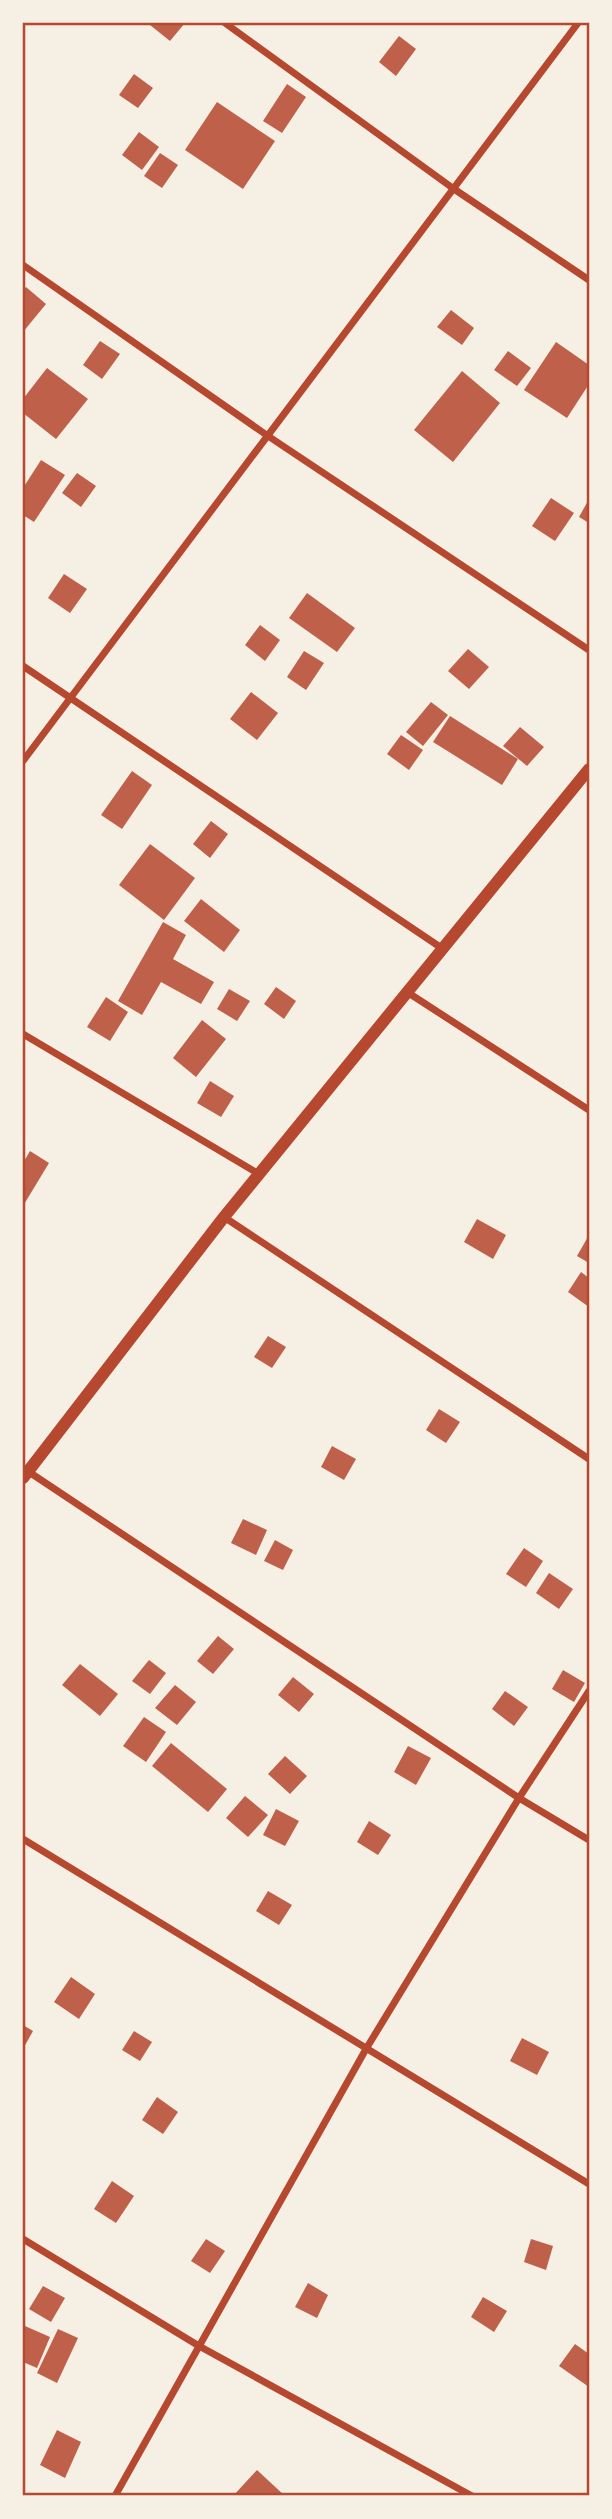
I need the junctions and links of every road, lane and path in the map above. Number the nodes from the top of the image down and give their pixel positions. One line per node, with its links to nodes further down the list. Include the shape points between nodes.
1 (225, 23): 3 (street)
2 (578, 23): 3 (street)
3 (454, 189): 5 (street); 6 (street)
4 (23, 265): 6 (street)
5 (589, 280)
6 (268, 436): 7 (street); 9 (street)
7 (589, 650)
8 (23, 666): 9 (street)
9 (69, 699): 10 (street); 12 (street)
10 (23, 761)
11 (589, 769): 12 (street)
12 (443, 948): 13 (street)
13 (407, 992): 15 (street); 16 (street)
14 (23, 1034): 16 (street)
15 (589, 1110)
16 (259, 1174): 17 (street)
17 (224, 1217): 18 (street); 19 (street)
18 (589, 1459)
19 (24, 1472): 21 (street)
20 (589, 1691): 21 (street)
21 (519, 1798): 23 (street); 24 (street)
22 (23, 1839): 24 (street)
23 (589, 1840)
24 (366, 2049): 25 (street); 27 (street)
25 (589, 2184)
26 (23, 2238): 27 (street)
27 (200, 2346): 28 (street); 29 (street)
28 (115, 2496)
29 (472, 2496)

